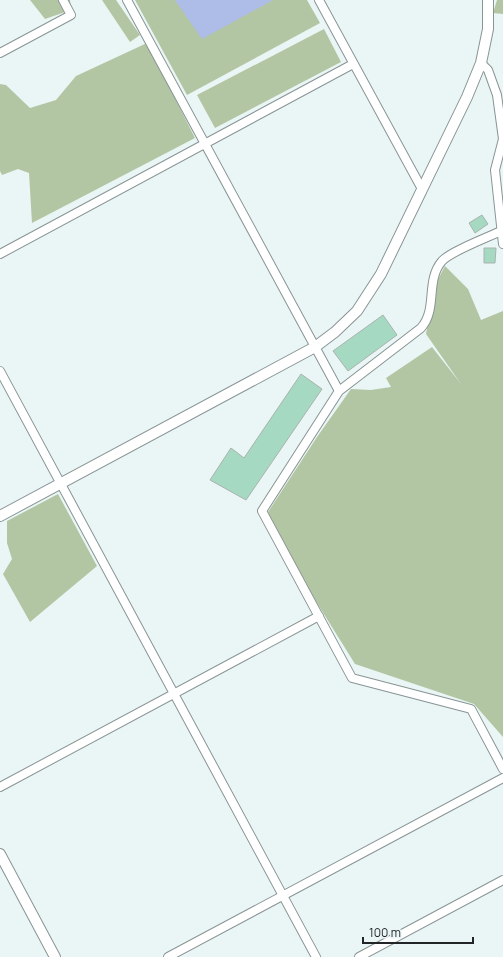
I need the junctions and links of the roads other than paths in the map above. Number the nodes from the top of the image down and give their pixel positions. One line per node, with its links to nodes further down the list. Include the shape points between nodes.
1 (63, 0): 5 (street, via 71,15)
2 (126, 0): 8 (street)
3 (319, 0): 7 (street)
4 (488, 0): 6 (street, via 488,29)
5 (0, 53)
6 (481, 63): 9 (street); 10 (street, via 488,70 497,95 503,140 495,170)
7 (353, 64): 8 (street); 9 (street)
8 (204, 144): 12 (street); 13 (street)
9 (422, 189): 13 (street, via 381,274 357,311 335,332)
10 (502, 230): 11 (street); 15 (street, via 443,260 435,271 427,321)
11 (503, 244)
12 (0, 254)
13 (315, 346): 15 (street); 16 (street)
14 (0, 371): 16 (street)
15 (339, 391): 18 (street, via 262,511)
16 (61, 484): 17 (street); 19 (street)
17 (0, 516)
18 (319, 616): 19 (street); 20 (street, via 352,678 471,708)
19 (174, 694): 22 (street); 25 (street)
20 (503, 769)
21 (503, 778): 25 (street)
22 (0, 787)
23 (0, 854): 26 (street)
24 (503, 880): 29 (street)
25 (282, 896): 27 (street); 28 (street)
26 (55, 957)
27 (168, 957)
28 (316, 957)
29 (358, 957)

